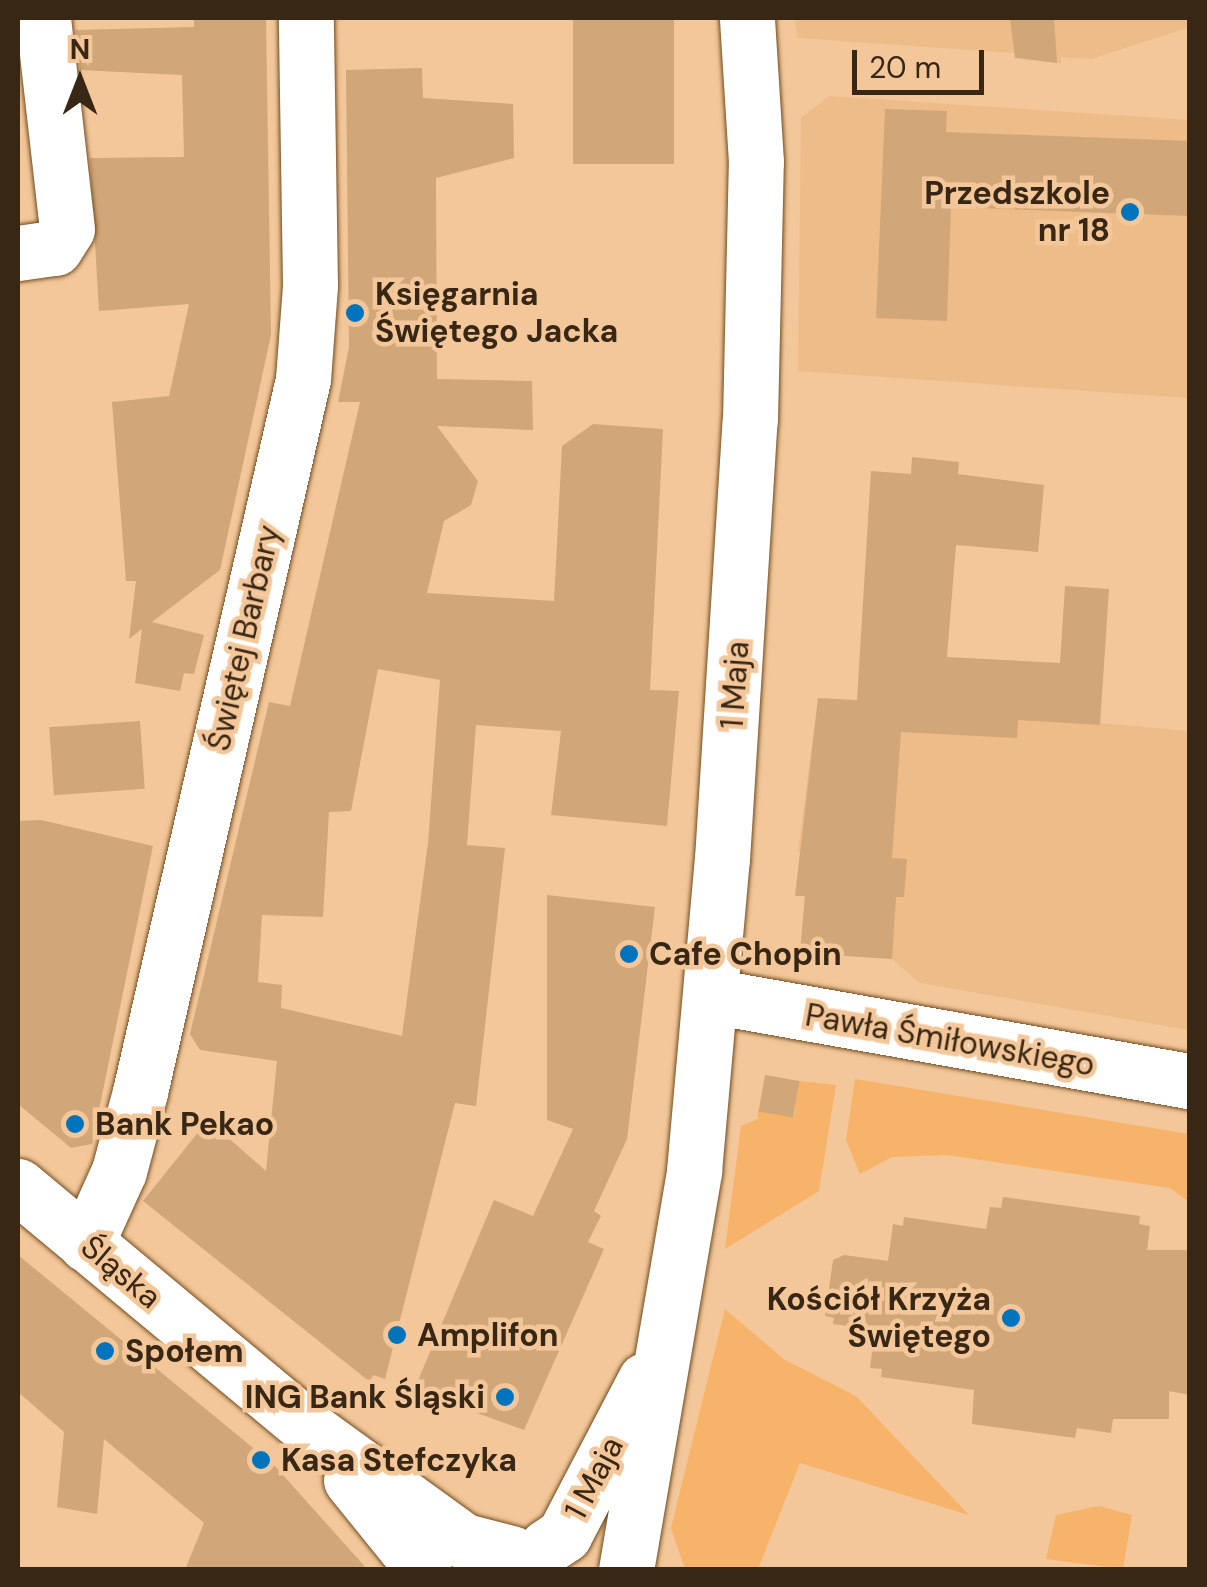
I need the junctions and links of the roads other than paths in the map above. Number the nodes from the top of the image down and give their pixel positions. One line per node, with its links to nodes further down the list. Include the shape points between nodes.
1 (43, 18): 4 (street, via 66,229 55,248)
2 (306, 18): 8 (street, Świętej Barbary, via 310,284 303,379 136,1108 120,1171)
3 (747, 18): 5 (street, 1 Maja, via 756,162 750,420)
4 (18, 253)
5 (711, 996): 6 (street, Pawła Śmiłowskiego); 9 (street, 1 Maja, via 685,1237)
6 (1190, 1081)
7 (18, 1186): 8 (street, Śląska)
8 (86, 1244): 10 (street, Śląska)
9 (662, 1348): 11 (street, 1 Maja, via 564,1535); 14 (street, 1 Maja, via 650,1455)
10 (316, 1434): 11 (street, Śląska, via 464,1540); 12 (street, Śląska)
11 (514, 1557): 13 (street, Śląska, via 582,1553)
12 (424, 1570)
13 (610, 1570)
14 (626, 1570)

